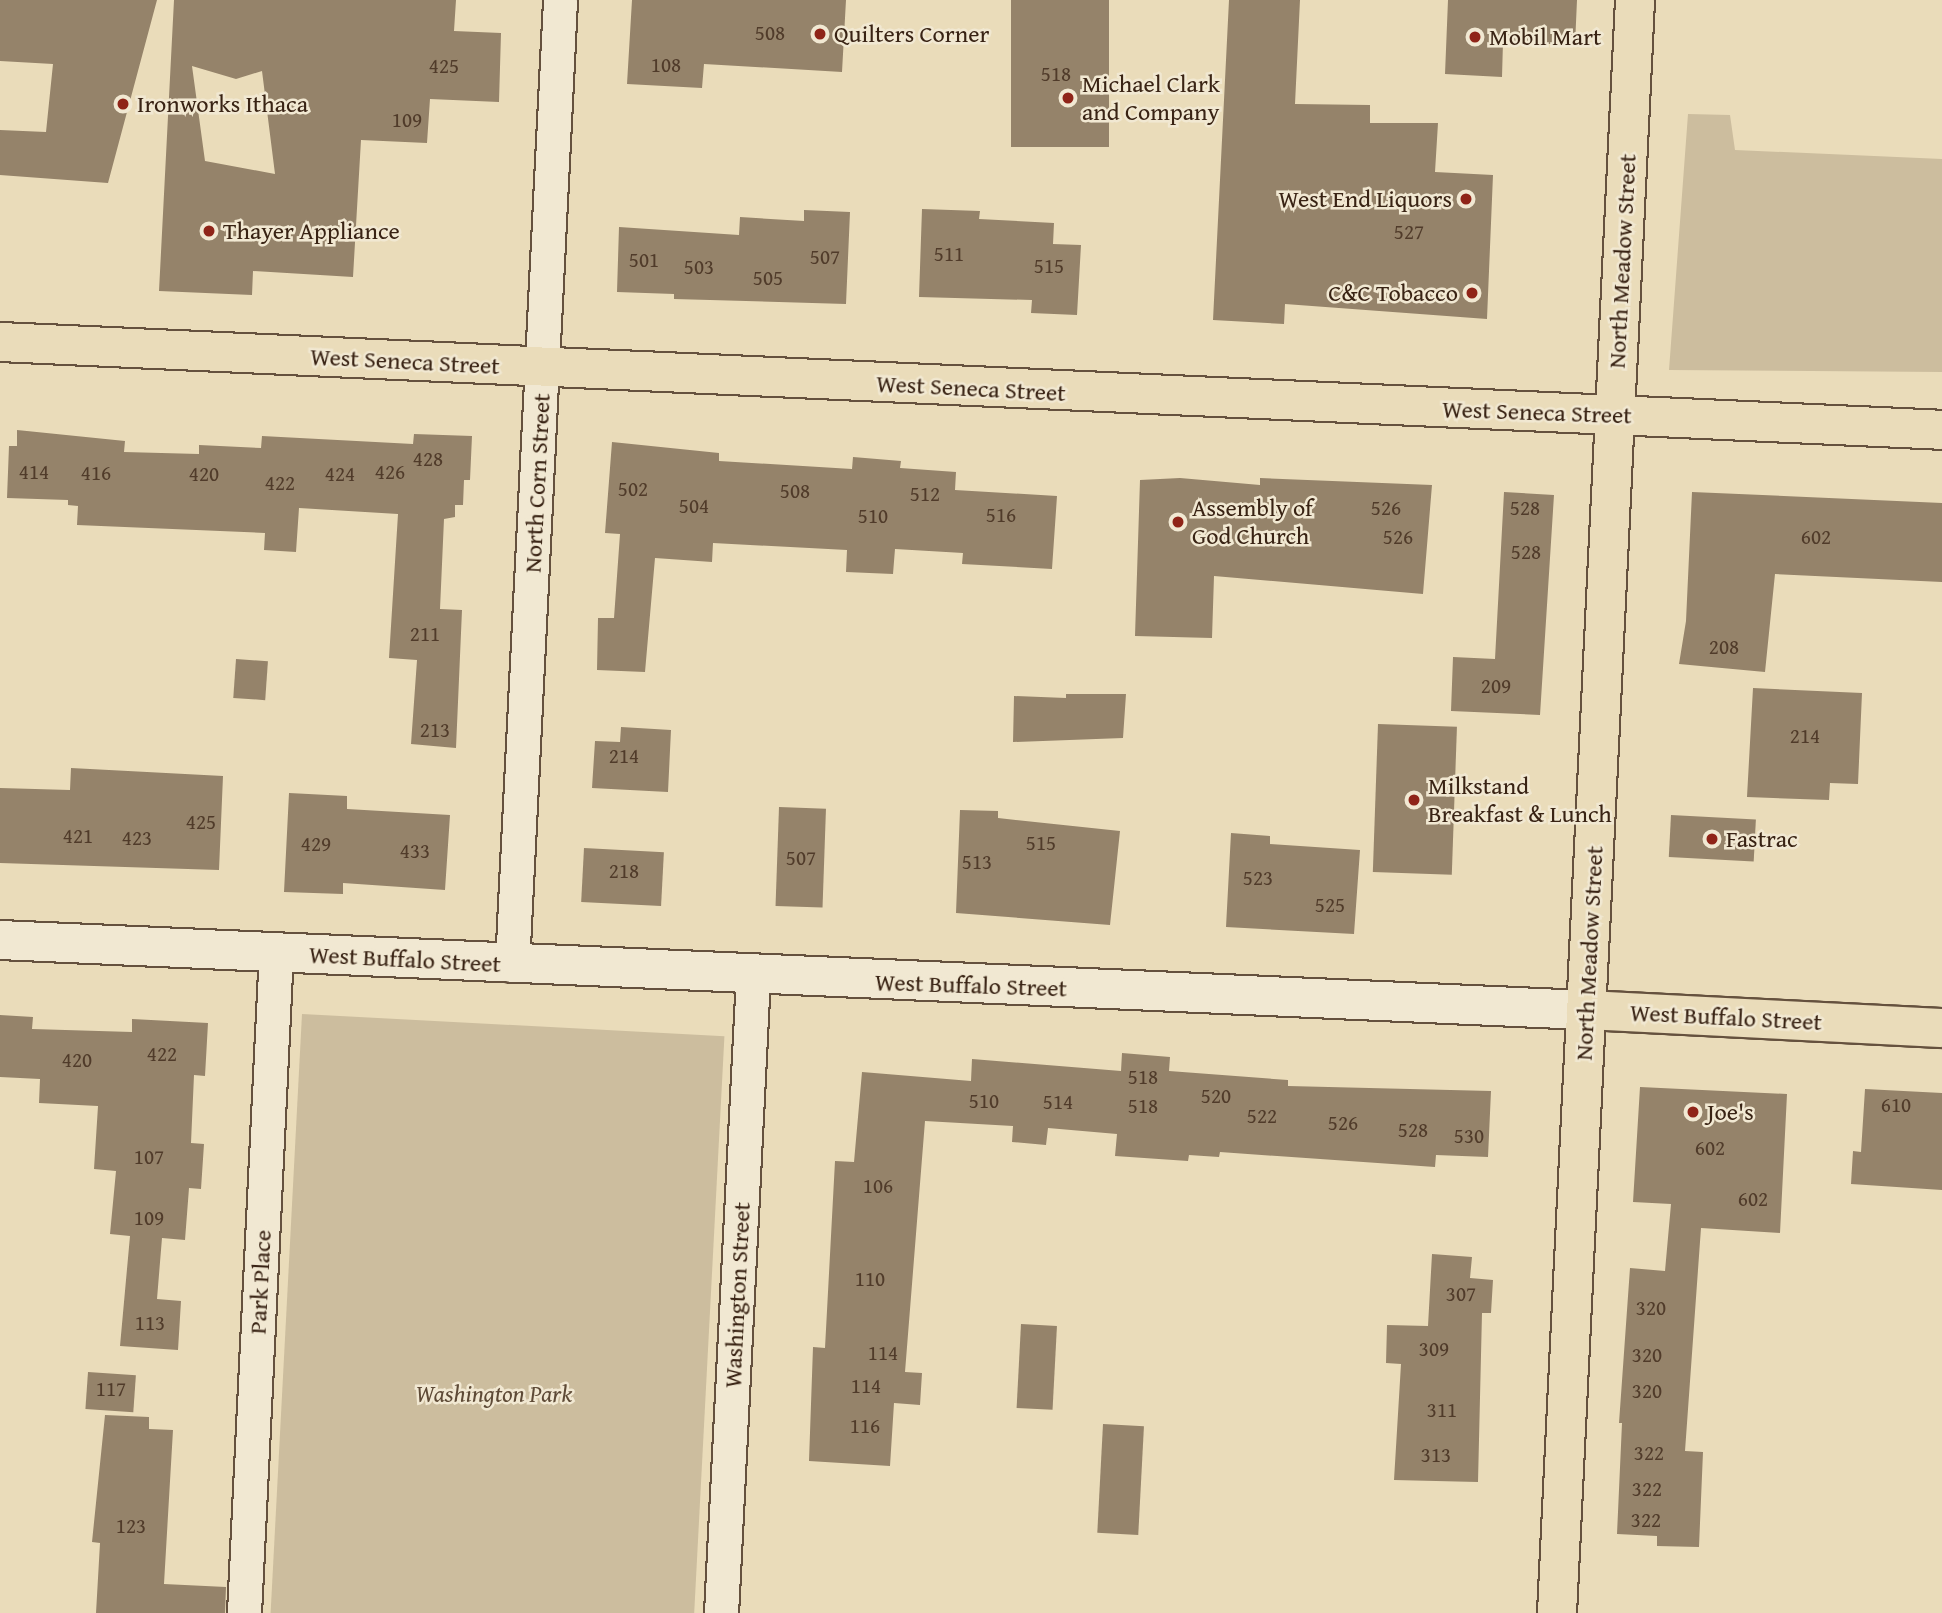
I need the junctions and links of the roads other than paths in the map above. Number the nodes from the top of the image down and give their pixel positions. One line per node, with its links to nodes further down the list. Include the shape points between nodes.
1 (560, 0): 4 (street, North Corn Street)
2 (1635, 0): 5 (main road, North Meadow Street)
3 (0, 342): 4 (main road, West Seneca Street)
4 (543, 367): 5 (main road, West Seneca Street); 9 (street, North Corn Street)
5 (1615, 414): 6 (main road, West Seneca Street); 11 (main road, North Meadow Street)
6 (1942, 430)
7 (0, 940): 8 (street, West Buffalo Street)
8 (276, 952): 9 (street, West Buffalo Street); 13 (street, Park Place)
9 (512, 965): 10 (street, West Buffalo Street)
10 (753, 976): 11 (street, West Buffalo Street); 14 (street, Washington Street)
11 (1586, 1010): 12 (main road, West Buffalo Street); 15 (main road, North Meadow Street)
12 (1942, 1028)
13 (244, 1613)
14 (721, 1613)
15 (1557, 1613)

